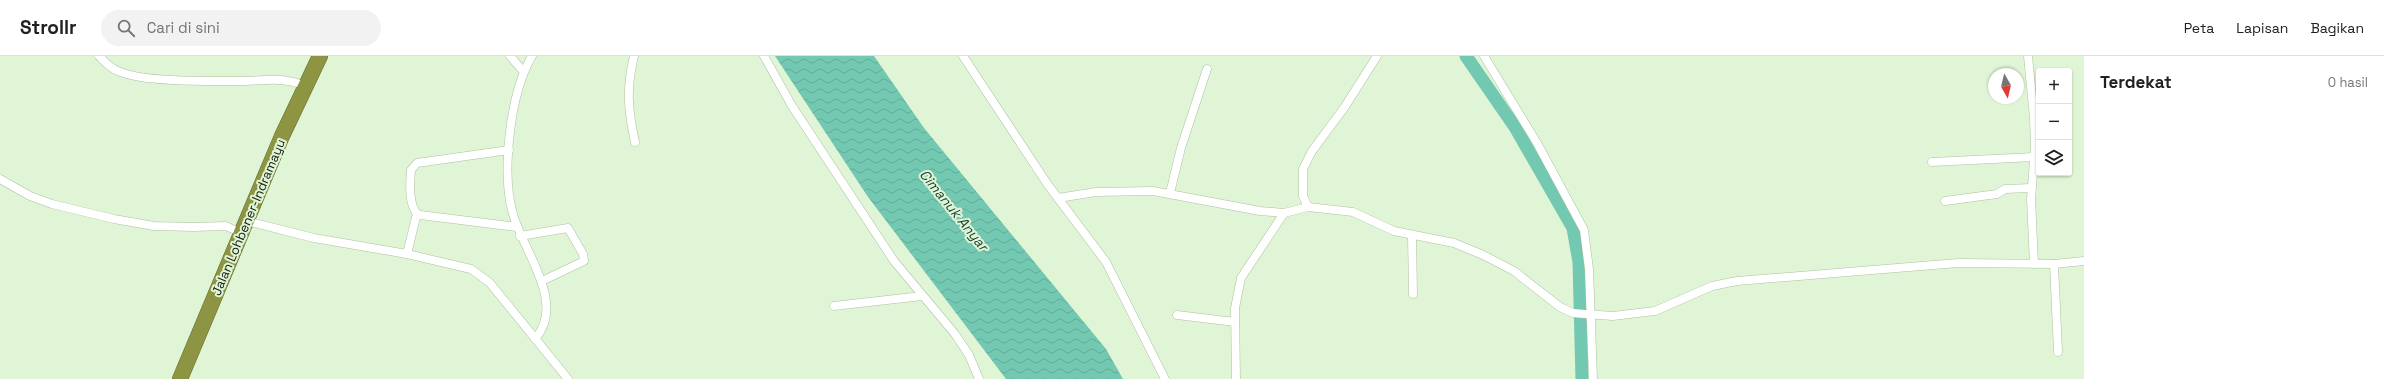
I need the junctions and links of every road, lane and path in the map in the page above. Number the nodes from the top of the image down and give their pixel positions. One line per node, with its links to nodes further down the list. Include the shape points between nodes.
1 (99, 56): 13 (street, via 111,68 136,75 173,80 272,79)
2 (320, 56): 13 (highway, Jalan Lohbener-Indramayu)
3 (510, 56): 12 (street)
4 (532, 56): 12 (street)
5 (634, 56): 14 (street, via 627,103)
6 (764, 56): 36 (street, via 792,106 894,261)
7 (964, 56): 21 (street)
8 (1377, 56): 23 (street, via 1344,108 1312,151 1303,170 1303,196)
9 (1484, 56): 38 (street, via 1537,144 1584,230 1588,246)
10 (2028, 56): 16 (street, via 2034,118)
11 (1207, 69): 20 (street, via 1181,148)
12 (523, 71): 15 (street, via 517,92)
13 (299, 84): 26 (highway, Jalan Lohbener-Indramayu)
14 (635, 142)
15 (509, 150): 25 (street, via 417,163 411,170 410,186 413,209); 27 (street, via 511,202)
16 (2034, 157): 17 (street); 19 (street)
17 (1932, 162)
18 (0, 179): 26 (street, via 38,198 114,219 154,226)
19 (2031, 188): 22 (street, via 2005,189 1997,194); 32 (street)
20 (1170, 193): 21 (street, via 1096,192); 24 (street, via 1260,211)
21 (1058, 198): 46 (street, via 1106,262)
22 (1945, 201)
23 (1308, 207): 24 (street); 28 (street, via 1353,212)
24 (1284, 213): 40 (street, via 1241,278 1236,299)
25 (418, 215): 27 (street); 30 (street)
26 (238, 227): 30 (street); 43 (highway, Jalan Lohbener-Indramayu)
27 (517, 228): 29 (street)
28 (1412, 235): 35 (street); 38 (street, via 1454,243 1483,255 1514,271 1560,307 1573,313)
29 (520, 236): 34 (street); 34 (street, via 568,228 583,254 584,261)
30 (407, 254): 41 (street, via 459,265 478,273 490,283)
31 (2084, 261): 33 (street)
32 (2034, 264): 33 (street); 38 (street, via 1958,263 1726,282 1712,286 1663,310 1613,316)
33 (2054, 264): 42 (street)
34 (542, 281): 41 (street, via 546,302 545,321 542,332)
35 (1413, 294)
36 (922, 296): 37 (street); 45 (street, via 956,334 969,355)
37 (834, 306)
38 (1587, 314): 48 (street)
39 (1178, 315): 40 (street)
40 (1235, 322): 47 (street)
41 (535, 339): 44 (street)
42 (2058, 352)
43 (180, 379)
44 (568, 379)
45 (979, 379)
46 (1165, 379)
47 (1236, 379)
48 (1593, 379)

